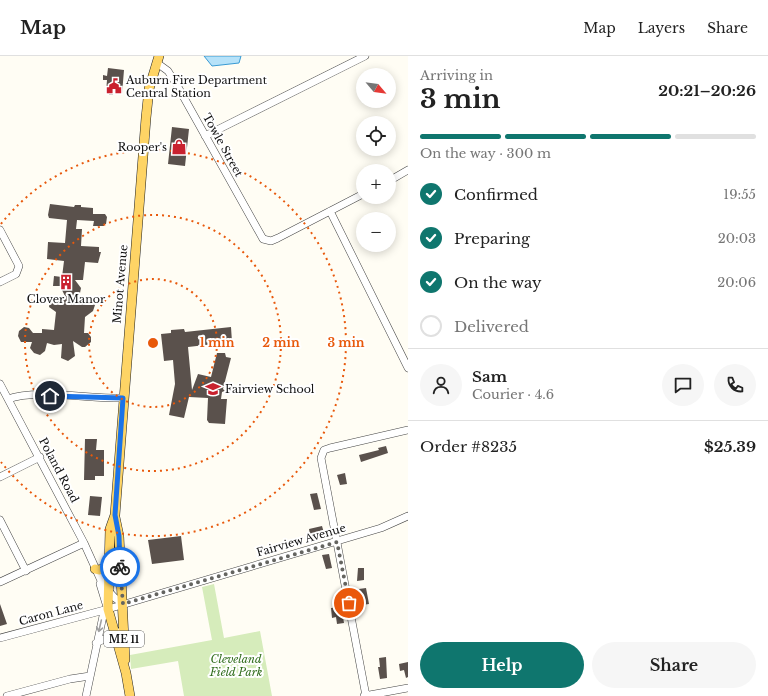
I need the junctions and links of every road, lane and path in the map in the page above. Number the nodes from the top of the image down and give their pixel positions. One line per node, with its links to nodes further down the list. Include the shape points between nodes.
1 (365, 56): 3 (street)
2 (158, 59): 3 (street, Towle Street, via 170,74); 12 (main road, Minot Avenue / ME 11, via 146,118)
3 (205, 136): 7 (street, Towle Street, via 259,233 267,241 278,238)
4 (408, 170): 5 (street)
5 (396, 177)
6 (356, 198): 7 (street)
7 (330, 211): 10 (street)
8 (0, 230): 9 (street, via 19,269 13,276)
9 (0, 282)
10 (408, 368)
11 (0, 384): 13 (street, Poland Road)
12 (123, 398): 13 (street, via 15,396); 17 (main road, Minot Avenue / ME 11)
13 (8, 399): 15 (street, Poland Road)
14 (408, 430): 21 (street, via 330,448 322,454)
15 (40, 457): 16 (street); 20 (street, Poland Road)
16 (0, 476)
17 (115, 515): 22 (main road, Minot Avenue / ME 11, via 110,529); 27 (main road, Minot Avenue / ME 11, via 119,536)
18 (408, 516): 21 (street, Fairview Avenue, via 387,526)
19 (0, 520): 24 (street)
20 (84, 542): 23 (street, Poland Road); 24 (street)
21 (337, 542): 27 (street, Fairview Avenue); 39 (street)
22 (108, 567): 23 (main road); 26 (main road, Minot Avenue / ME 11)
23 (95, 569): 26 (street, Poland Road); 28 (street, Poland Road)
24 (26, 571): 25 (street)
25 (0, 582)
26 (108, 592): 27 (street, Poland Road); 28 (main road, Minot Avenue / ME 11)
27 (123, 604): 28 (street, Fairview Avenue); 29 (main road, Minot Avenue / ME 11)
28 (108, 610): 30 (main road, ME 11); 31 (street, Caron Lane); 32 (street, one-way to 32, via 103,616)
29 (124, 629): 30 (street); 33 (main road, Minot Avenue / ME 11)
30 (114, 634): 32 (street); 33 (main road, ME 11)
31 (0, 638)
32 (96, 643): 34 (street)
33 (126, 673): 38 (main road, ME 11)
34 (90, 676): 36 (street); 37 (street)
35 (408, 688): 39 (street)
36 (7, 696)
37 (86, 696)
38 (130, 696)
39 (365, 696)

